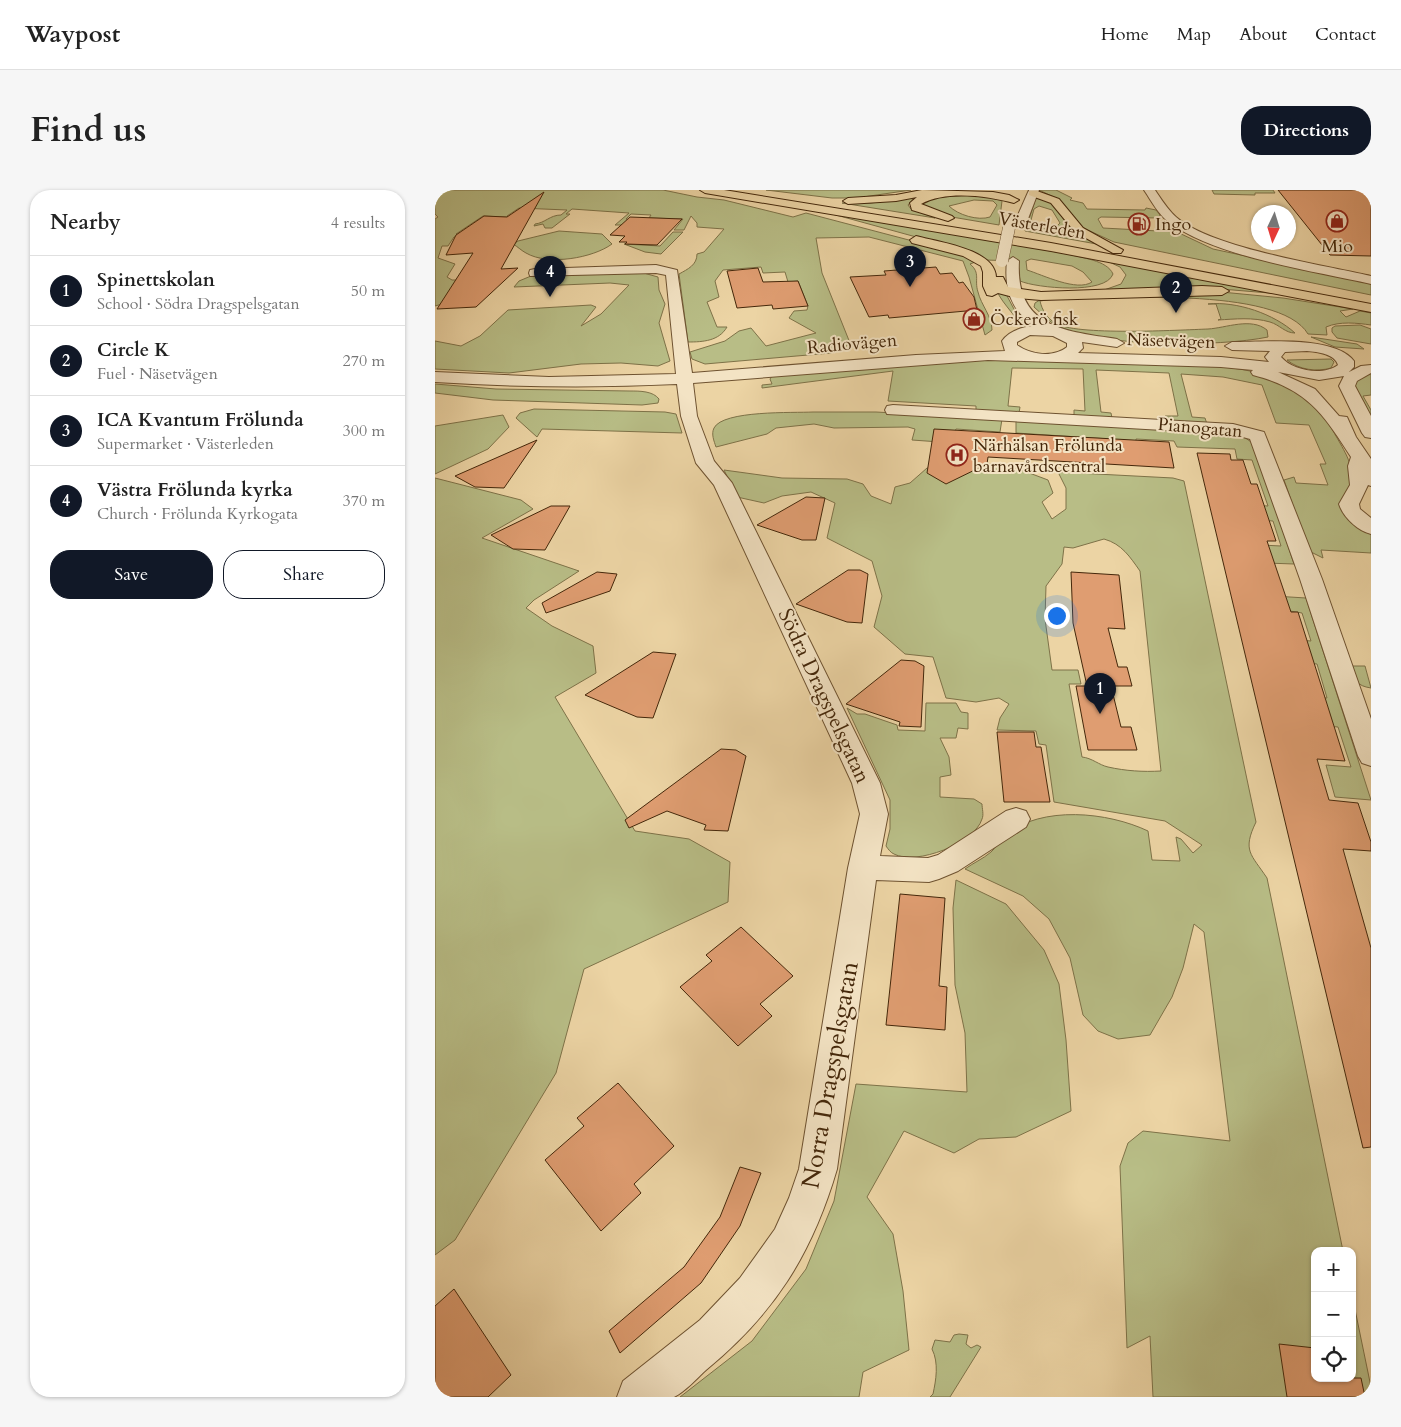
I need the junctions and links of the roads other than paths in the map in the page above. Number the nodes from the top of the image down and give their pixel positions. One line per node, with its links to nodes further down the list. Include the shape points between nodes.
1 (705, 190): 9 (highway, Västerleden)
2 (734, 190): 9 (highway, Västerleden)
3 (945, 190): 9 (highway, via 860,201)
4 (959, 190): 5 (highway)
5 (989, 190): 8 (highway)
6 (1033, 191): 10 (street); 15 (highway, via 1055,201 1079,230)
7 (1148, 191): 17 (street, via 1172,220 1205,239)
8 (1015, 195): 10 (street); 13 (highway, via 942,194 919,199 915,205 928,213)
9 (784, 200): 11 (highway); 13 (highway, Västerleden); 14 (highway, Västerleden)
10 (1018, 222): 18 (street)
11 (885, 232)
12 (903, 236): 18 (highway, via 978,258 989,270 988,286)
13 (1032, 237): 15 (highway, Västerleden)
14 (1051, 246): 18 (highway, via 1105,263 1118,277 1097,289 1051,291); 23 (highway, Västerleden)
15 (1125, 254): 21 (highway, Västerleden)
16 (535, 273): 37 (street, Södra Dragspelsgatan, via 649,269 672,273)
17 (1371, 280)
18 (1000, 283): 19 (highway, via 1003,290); 22 (street)
19 (1013, 294): 20 (highway); 24 (street, Näsetvägen)
20 (1044, 296): 23 (highway, via 1211,290); 24 (highway, via 1027,303)
21 (1371, 301)
22 (999, 307)
23 (1371, 308)
24 (1031, 316): 26 (street, Näsetvägen)
25 (1013, 332): 26 (street, Radiovägen); 30 (street, via 1010,347); 37 (street, Radiovägen, via 956,347 733,367)
26 (1059, 334): 27 (street, Näsetvägen, via 1101,342); 31 (street, via 1074,341 1075,348 1069,354)
27 (1164, 345)
28 (1218, 345): 29 (street, Näsetvägen)
29 (1286, 347): 34 (street, Näsetvägen, via 1321,348); 35 (street, via 1276,351 1273,357)
30 (1024, 355): 31 (street, Radiovägen); 37 (street, Radiovägen, via 957,356)
31 (1057, 357): 32 (street, Näsetvägen)
32 (1186, 361): 35 (street, Näsetvägen); 40 (street, via 1272,375 1301,387 1316,398)
33 (1370, 366): 34 (street, Näsetvägen); 39 (street, via 1350,378 1347,386)
34 (1341, 367): 35 (street, Näsetvägen, via 1316,375); 41 (street, via 1332,380 1334,390)
35 (1289, 369): 40 (street, via 1310,378 1320,388 1343,423)
36 (435, 377): 37 (street, Radiovägen, via 546,383)
37 (684, 377): 48 (street, Södra Dragspelsgatan, via 689,416 705,463 723,483 866,783 873,814)
38 (893, 410): 46 (street, Pianogatan, via 1233,428 1258,436)
39 (1371, 433)
40 (1347, 437): 41 (street)
41 (1365, 452): 42 (street); 45 (street, via 1357,466 1359,485 1349,504 1351,511)
42 (1371, 480)
43 (1368, 494): 44 (street, via 1361,512)
44 (1371, 522)
45 (1371, 528)
46 (1371, 756)
47 (1016, 819): 48 (street, via 948,863 929,870)
48 (863, 868): 49 (street, Norra Dragspelsgatan, via 818,1169 807,1204 789,1243 755,1293 715,1335)
49 (639, 1397)

